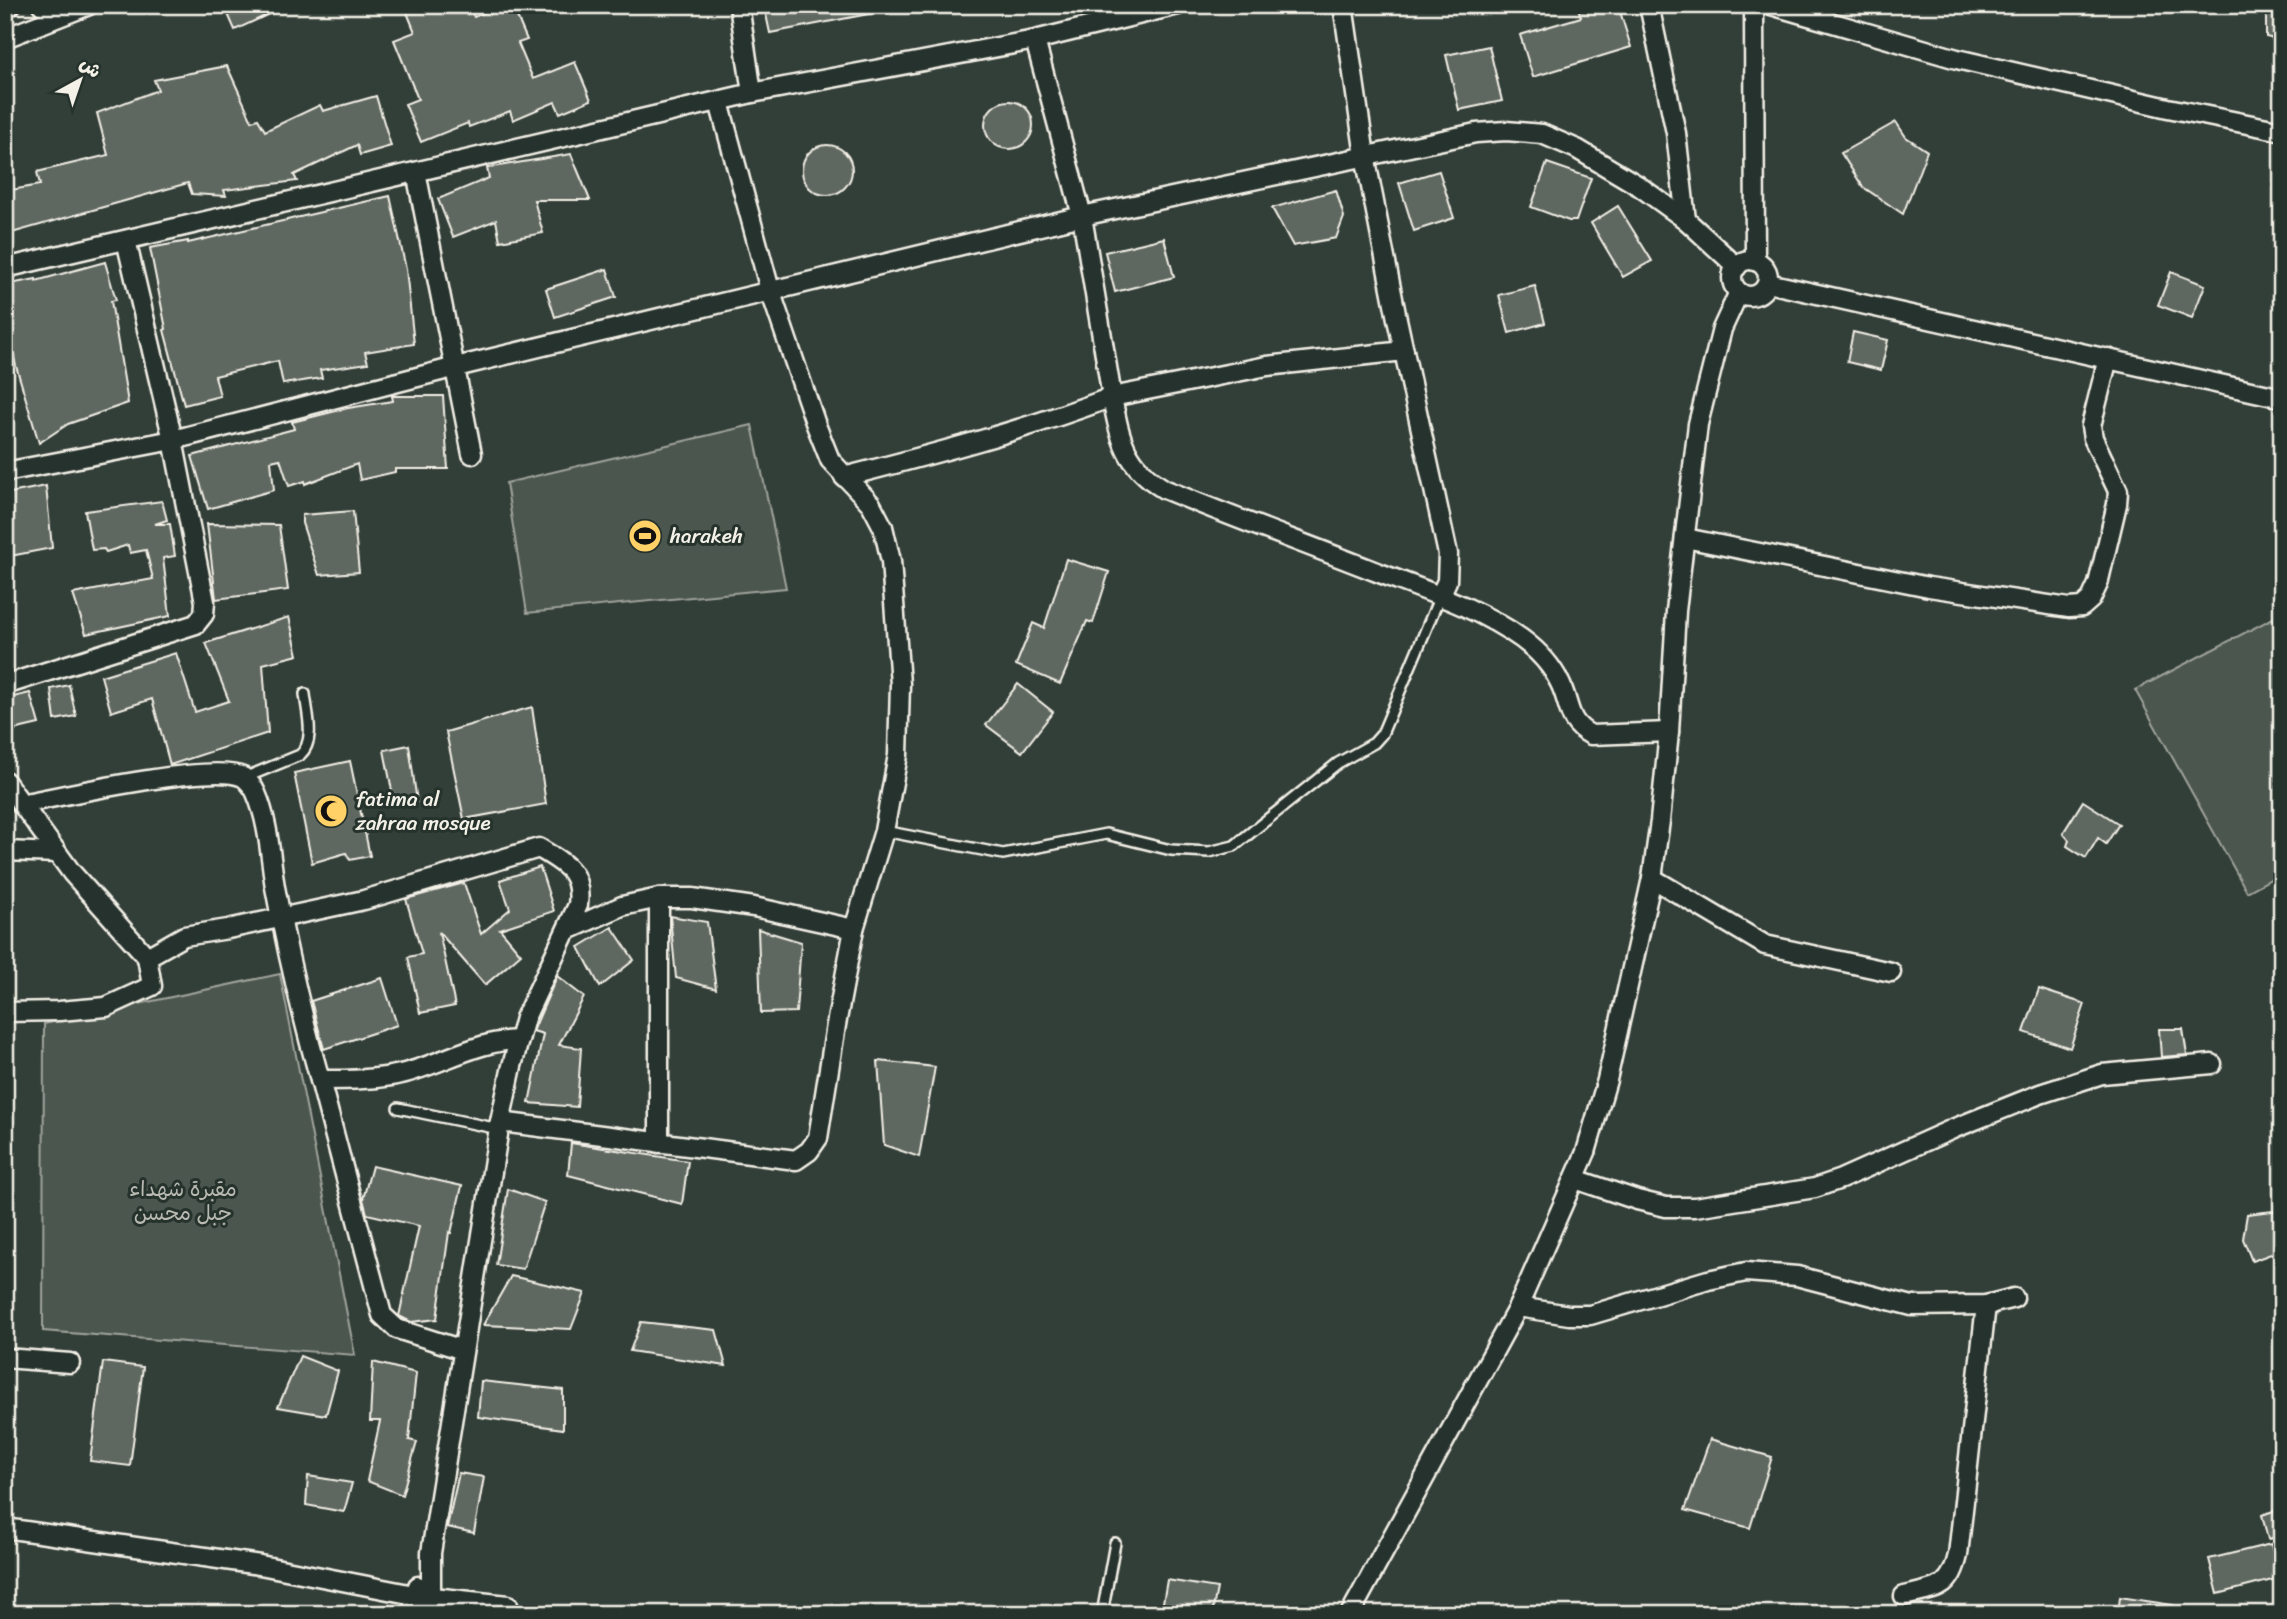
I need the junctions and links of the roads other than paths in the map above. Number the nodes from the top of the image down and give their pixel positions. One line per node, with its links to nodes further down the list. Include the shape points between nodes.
1 (11, 5): 9 (street)
2 (42, 5): 10 (street)
3 (738, 5): 13 (street)
4 (1178, 5): 12 (street)
5 (1343, 5): 16 (street)
6 (1649, 5): 19 (street, via 1676,133)
7 (1754, 5): 21 (street)
8 (1771, 5): 15 (street, via 1957,59)
9 (5, 6)
10 (84, 8): 11 (street)
11 (5, 38)
12 (1035, 40): 13 (street); 18 (street)
13 (752, 93): 14 (street)
14 (719, 102): 17 (street); 25 (street)
15 (2282, 131)
16 (1366, 156): 18 (street); 19 (street, via 1476,133 1542,134 1639,186); 27 (street)
17 (416, 172): 20 (street); 29 (street)
18 (1082, 216): 25 (street); 30 (street)
19 (1686, 220): 22 (street)
20 (126, 240): 23 (street); 32 (street)
21 (1755, 261): 22 (street); 24 (street, via 1766,269)
22 (1737, 267): 26 (street, via 1733,280)
23 (5, 268)
24 (1768, 283): 26 (street, via 1752,296); 28 (street)
25 (770, 290): 29 (street); 35 (street, via 830,460)
26 (1739, 292): 36 (street, via 1708,377)
27 (1404, 351): 30 (street, via 1267,366); 37 (street, via 1448,554 1447,581)
28 (2108, 358): 31 (street); 36 (street, via 2091,426 2119,491 2098,584 2082,607 1930,587)
29 (456, 367): 32 (street); 33 (street)
30 (1112, 397): 35 (street); 37 (street, via 1127,454 1142,474 1164,489)
31 (2282, 398)
32 (173, 440): 34 (street); 38 (street, via 205,602 203,618 197,624)
33 (472, 454)
34 (5, 472)
35 (844, 477): 44 (street, via 871,504 883,527 891,561 901,723)
36 (1685, 538): 40 (street)
37 (1440, 596): 40 (street, via 1524,640 1561,683 1580,729 1603,736); 44 (lane, via 1382,734 1234,846 1209,852 1171,850 1106,834 1003,854)
38 (5, 685)
39 (305, 694): 41 (lane, via 306,750)
40 (1669, 732): 47 (street)
41 (244, 778): 43 (street, via 194,775); 49 (street, via 256,792 265,822)
42 (5, 781): 43 (street)
43 (21, 804): 46 (street)
44 (884, 831): 50 (street)
45 (5, 851): 46 (street)
46 (57, 853): 52 (street)
47 (1652, 878): 53 (street, via 1765,945); 61 (street, via 1607,1080)
48 (659, 898): 50 (street, via 754,907); 51 (street, via 622,906); 60 (street)
49 (281, 917): 51 (street, via 364,900 539,848 564,862 580,889); 52 (street, via 184,936); 57 (street)
50 (854, 929): 60 (street, via 818,1138 809,1151 796,1160)
51 (568, 930): 55 (street, via 539,985)
52 (148, 957): 54 (street, via 152,986 106,1007)
53 (1891, 972)
54 (5, 1012)
55 (519, 1040): 57 (street, via 490,1043 404,1073); 59 (street)
56 (2212, 1064): 61 (street, via 2102,1074 2039,1094 1815,1188 1695,1207 1666,1207)
57 (320, 1080): 65 (street, via 382,1315 397,1329)
58 (398, 1108): 59 (lane)
59 (499, 1126): 60 (street); 65 (street)
60 (659, 1143)
61 (1575, 1179): 64 (street)
62 (2014, 1298): 63 (street)
63 (1986, 1305): 64 (street, via 1912,1306 1797,1276 1746,1272 1590,1315); 70 (street, via 1954,1572 1941,1587)
64 (1518, 1307): 75 (street)
65 (463, 1350): 71 (street)
66 (5, 1358): 67 (street)
67 (70, 1363)
68 (5, 1528): 71 (street, via 260,1564)
69 (1115, 1543): 74 (lane)
70 (1904, 1596)
71 (425, 1602): 72 (street); 73 (street)
72 (508, 1605)
73 (412, 1614)
74 (1102, 1614)
75 (1350, 1614)

